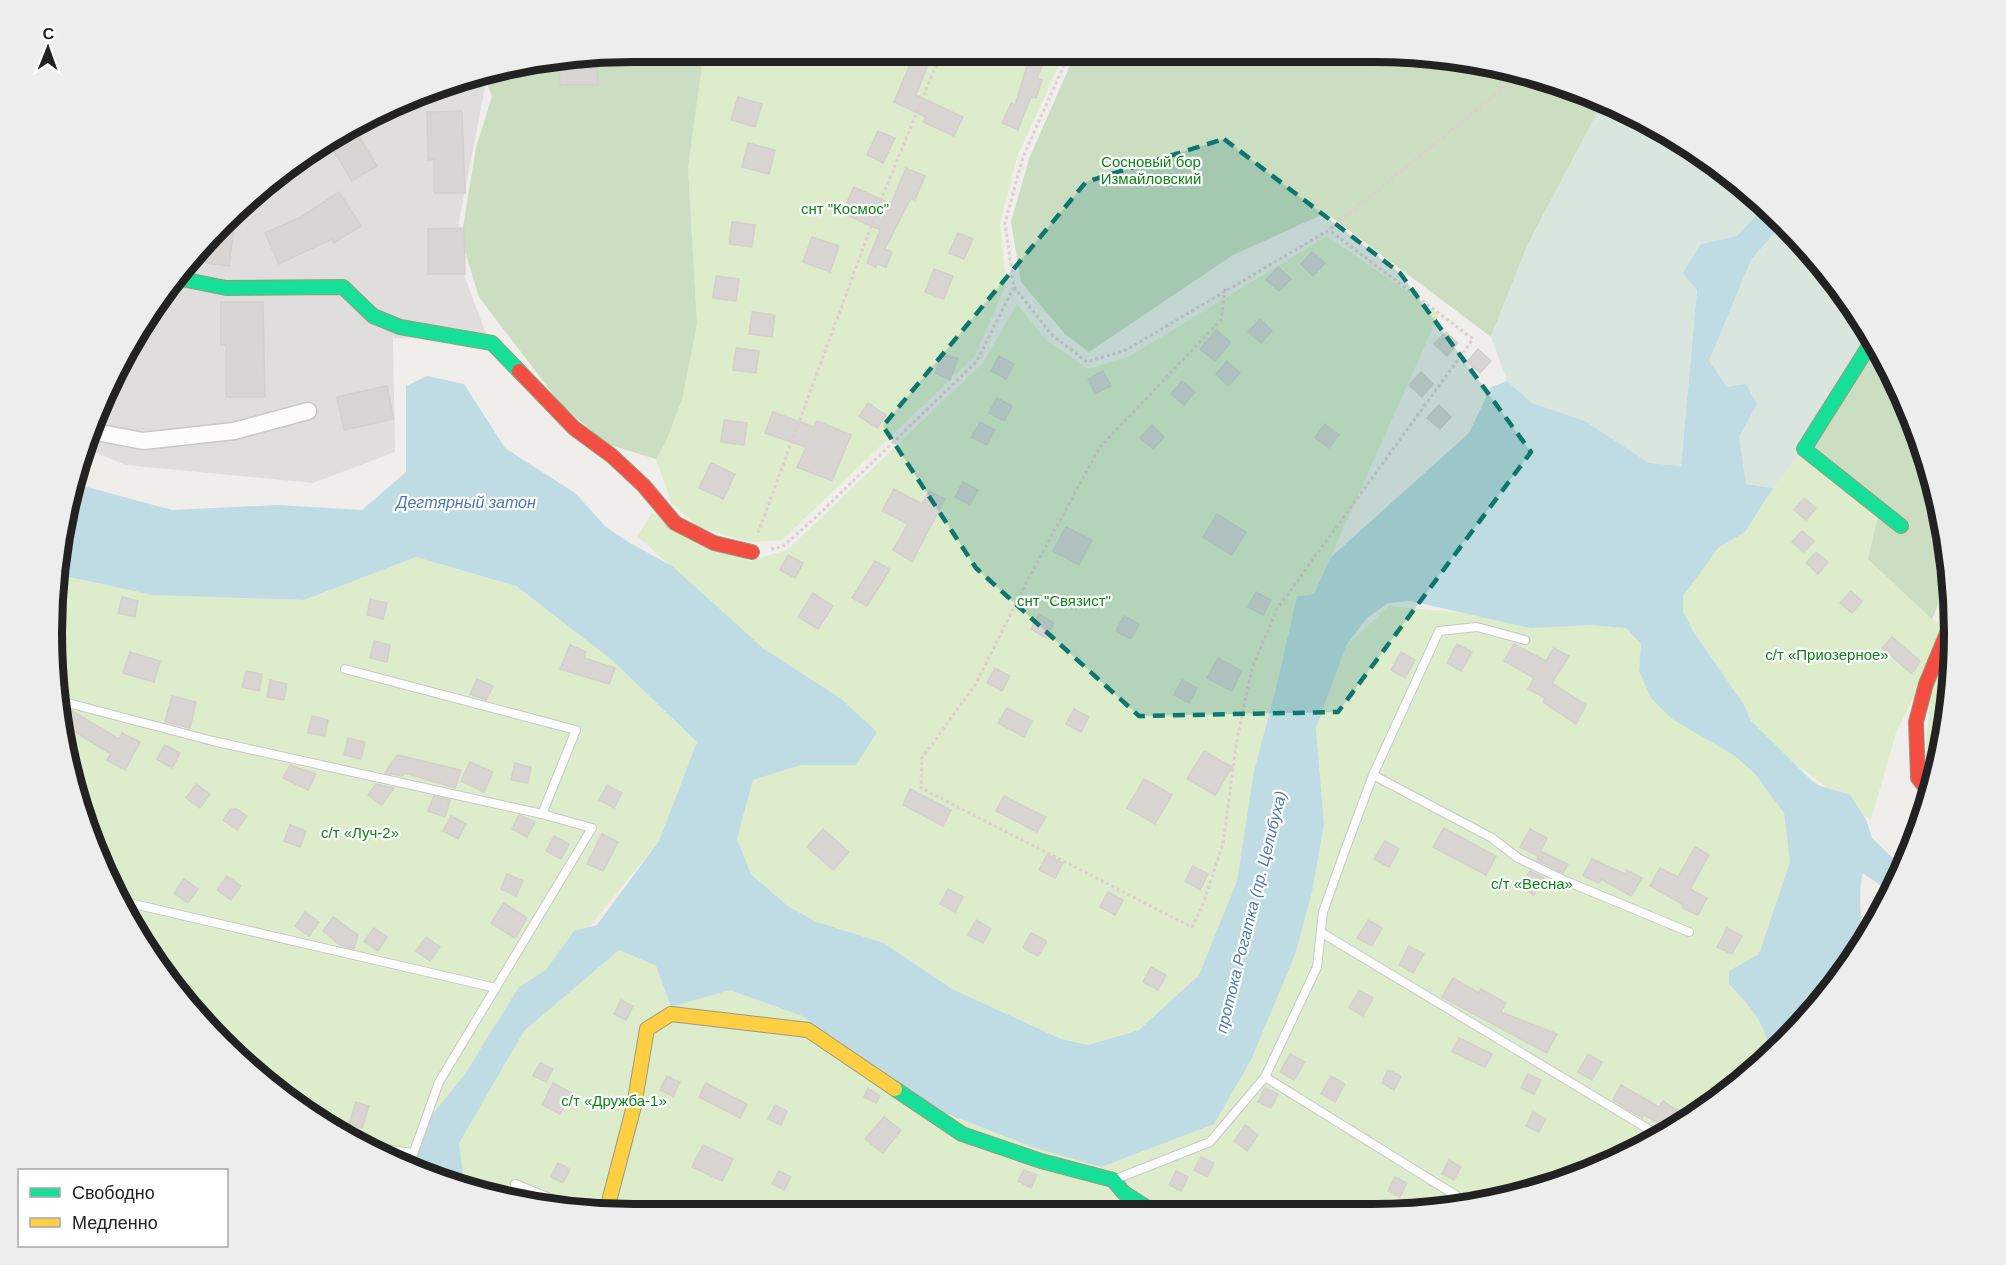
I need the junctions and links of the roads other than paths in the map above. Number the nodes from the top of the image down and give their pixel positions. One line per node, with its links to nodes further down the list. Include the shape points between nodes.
1 (184, 279): 6 (street, via 226,288 343,287 373,316 400,327 492,343 574,428 644,486 675,523 714,543)
2 (1868, 347): 5 (street, via 1804,449)
3 (308, 411): 4 (street, via 234,431 143,441)
4 (98, 433)
5 (1901, 526)
6 (752, 552)
7 (1525, 640): 11 (lane, via 1477,627 1439,632)
8 (1944, 641): 12 (street, via 1916,722 1918,778)
9 (345, 669): 13 (lane, via 576,730)
10 (66, 702): 13 (lane, via 213,741)
11 (1373, 775): 15 (lane, via 1492,838 1518,858); 16 (lane, via 1323,912)
12 (1924, 785)
13 (542, 814): 17 (lane, via 592,828)
14 (130, 903): 17 (lane)
15 (1689, 932)
16 (1322, 933): 18 (lane, via 1317,967); 19 (lane)
17 (496, 988): 21 (lane, via 439,1082)
18 (1265, 1077): 23 (lane, via 1210,1142); 26 (lane)
19 (1652, 1131)
20 (391, 1150): 21 (lane)
21 (412, 1153): 22 (lane)
22 (411, 1158)
23 (1113, 1180): 27 (street, via 963,1134 808,1030 671,1014 647,1029 634,1106); 28 (street)
24 (515, 1184): 25 (lane)
25 (548, 1197)
26 (1459, 1197)
27 (609, 1203)
28 (1141, 1204)

